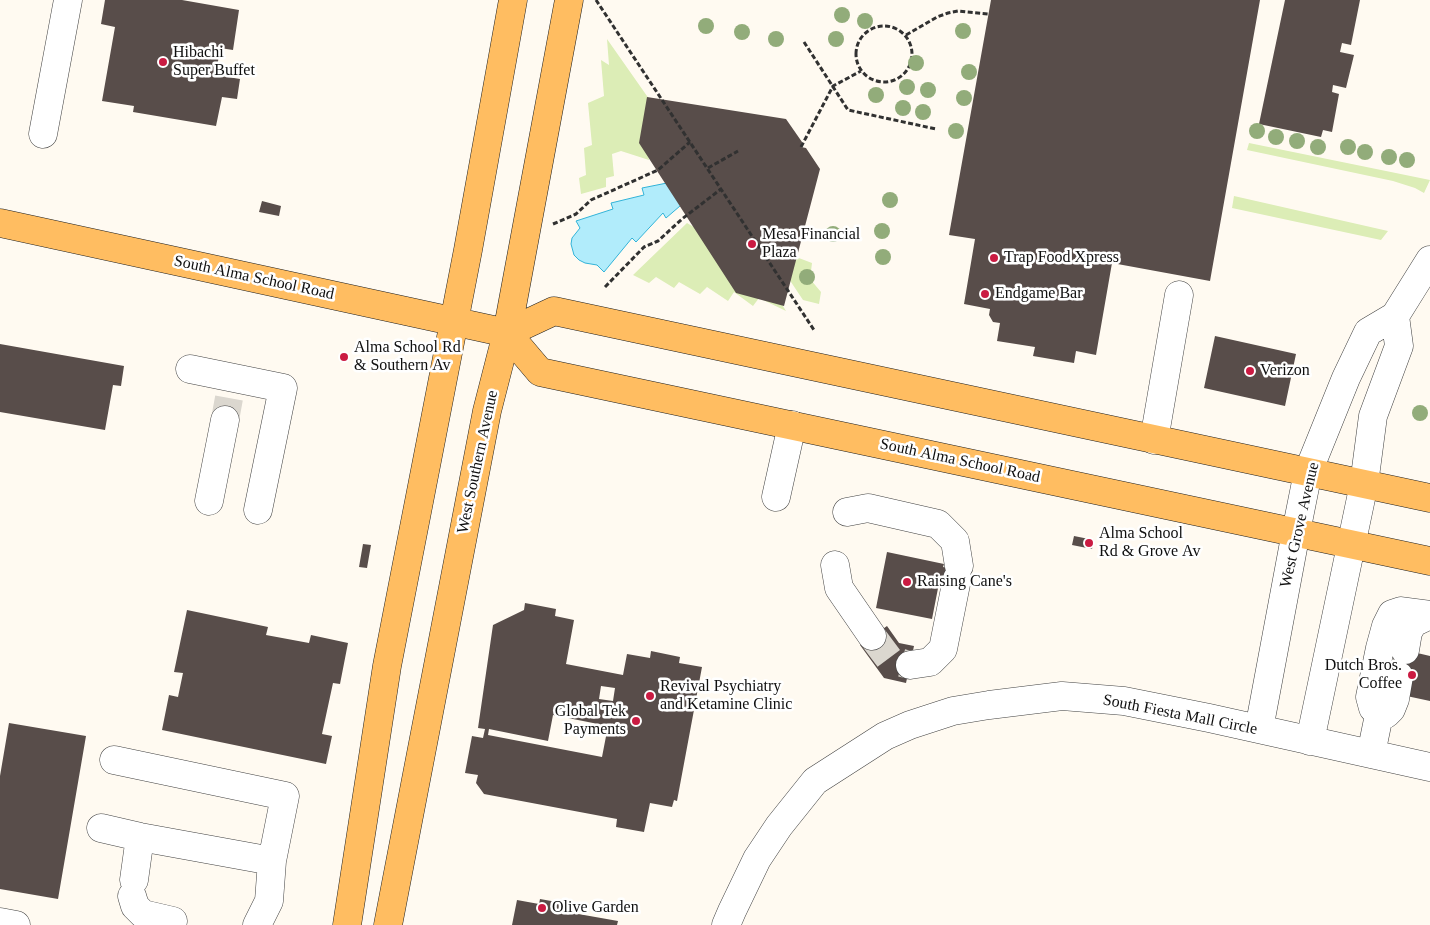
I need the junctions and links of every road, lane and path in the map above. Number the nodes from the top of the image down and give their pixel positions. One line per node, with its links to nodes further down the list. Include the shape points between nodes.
1 (68, 0): 11 (street)
2 (513, 0): 23 (main road)
3 (569, 0): 25 (main road, West Southern Avenue)
4 (596, 0): 12 (path)
5 (988, 14): 6 (path, via 948,13)
6 (906, 35): 8 (path, via 899,29 882,25 866,31 856,46); 8 (path, via 912,60 902,76 885,82 876,81)
7 (804, 42): 9 (path)
8 (861, 71): 9 (path)
9 (832, 86): 10 (path, via 848,110); 13 (path)
10 (936, 129)
11 (43, 134)
12 (690, 142): 15 (path); 18 (path, via 658,170 591,200 576,214)
13 (801, 148)
14 (738, 151): 15 (path)
15 (708, 168): 16 (path)
16 (721, 189): 20 (path, via 658,240 644,247); 24 (path)
17 (0, 223): 23 (main road, South Alma School Road)
18 (552, 225)
19 (1430, 260): 22 (street, West Grove Avenue)
20 (605, 287)
21 (1179, 295): 29 (street)
22 (1395, 316): 30 (street, West Grove Avenue, via 1368,332); 31 (street, via 1400,346 1373,416)
23 (454, 321): 25 (main road, South Alma School Road); 57 (main road, via 387,666)
24 (814, 330)
25 (508, 333): 28 (main road, South Alma School Road, via 540,372); 29 (main road, via 554,311); 58 (main road, West Southern Avenue, via 487,411)
26 (190, 369): 27 (street)
27 (229, 399): 34 (street); 35 (street, via 283,388)
28 (792, 425): 32 (street); 37 (main road, South Alma School Road)
29 (1154, 440): 30 (main road)
30 (1308, 472): 31 (main road); 37 (street, West Grove Avenue)
31 (1364, 484): 33 (main road); 38 (street)
32 (776, 497)
33 (1430, 498)
34 (209, 501)
35 (258, 510)
36 (846, 512): 43 (street, via 868,508 938,524 954,566 939,621 943,649 930,662)
37 (1296, 532): 38 (main road, South Alma School Road); 45 (street, West Grove Avenue)
38 (1352, 544): 39 (main road, South Alma School Road); 46 (street)
39 (1430, 561)
40 (835, 565): 42 (street, via 838,588)
41 (1430, 615): 44 (street, via 1415,622 1408,632 1395,699 1391,709); 44 (street, via 1401,611 1392,614 1380,648 1370,697 1372,708)
42 (872, 636)
43 (910, 666)
44 (1379, 715): 47 (street)
45 (1259, 729): 46 (street, South Fiesta Mall Circle); 59 (street, South Fiesta Mall Circle, via 1124,701 1062,696 980,706 910,725 885,736 816,781 757,859)
46 (1310, 741): 47 (street, South Fiesta Mall Circle)
47 (1371, 754): 49 (street, South Fiesta Mall Circle)
48 (114, 760): 52 (street, via 285,796)
49 (1430, 767)
50 (101, 828): 51 (street)
51 (140, 837): 52 (street); 54 (street, via 133,888 135,906 143,914)
52 (272, 861): 56 (street, via 269,901)
53 (0, 922): 55 (street)
54 (184, 923)
55 (16, 925)
56 (258, 925)
57 (347, 925)
58 (388, 925)
59 (726, 925)

